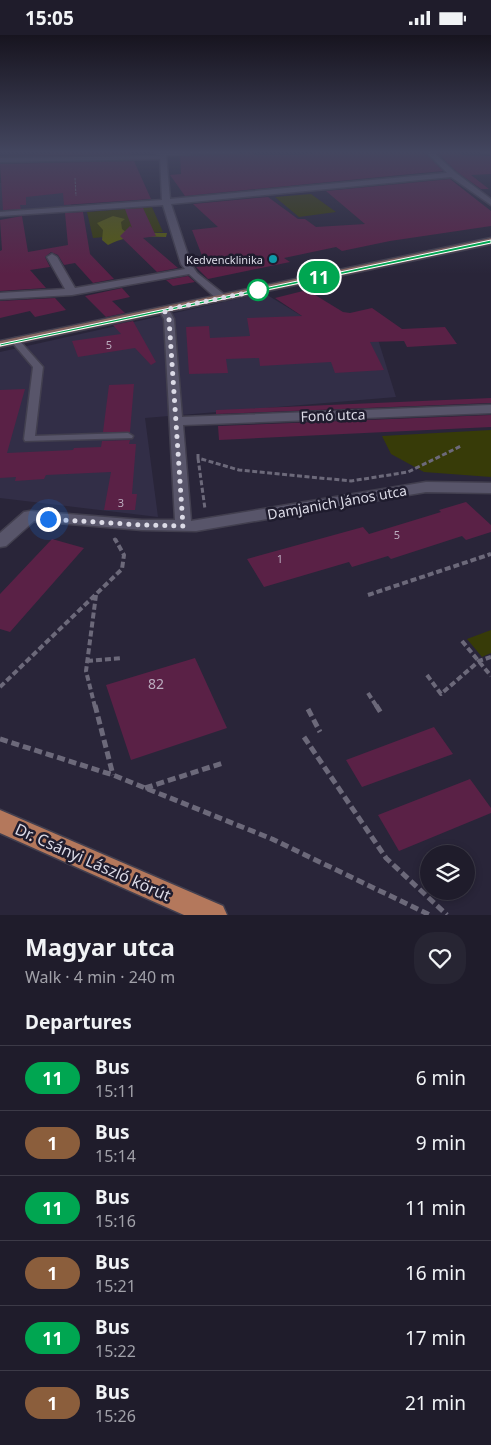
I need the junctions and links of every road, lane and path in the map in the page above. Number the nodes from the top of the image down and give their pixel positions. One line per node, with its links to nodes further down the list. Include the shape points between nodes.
1 (76, 192): 5 (path)
2 (165, 192): 6 (street)
3 (272, 192): 6 (street)
4 (476, 192): 7 (street)
5 (76, 196)
6 (166, 202): 8 (street); 11 (street)
7 (491, 203)
8 (0, 214)
9 (491, 241): 14 (street)
10 (52, 257): 12 (street)
11 (191, 271): 12 (street); 14 (street)
12 (72, 292): 13 (street)
13 (0, 296)
14 (222, 298): 15 (street)
15 (164, 310): 16 (street); 19 (street, via 169,319)
16 (15, 341): 17 (street); 21 (lane, via 38,367 29,439)
17 (0, 344)
18 (491, 409): 20 (street, Fonó utca)
19 (176, 421): 20 (street, Fonó utca); 26 (street)
20 (195, 421): 23 (path)
21 (128, 436)
22 (461, 446): 23 (path, via 408,472 351,481 238,470)
23 (198, 458): 25 (path, via 206,516)
24 (491, 488): 25 (street, Damjanich János utca, via 426,487)
25 (221, 522): 26 (street, Damjanich János utca)
26 (183, 526): 28 (street, Damjanich János utca, via 30,516)
27 (110, 534): 30 (path, via 124,555 122,569)
28 (0, 542)
29 (491, 554): 31 (path)
30 (96, 594): 35 (path); 39 (path)
31 (368, 595)
32 (462, 641): 36 (path)
33 (491, 657): 36 (path)
34 (122, 659): 35 (path)
35 (87, 661): 47 (path, via 86,671)
36 (479, 661): 37 (path, via 440,694); 38 (path)
37 (427, 675)
38 (491, 676)
39 (0, 687)
40 (368, 693): 42 (path)
41 (308, 709): 43 (path)
42 (381, 713)
43 (320, 732)
44 (304, 737): 52 (path, via 386,858)
45 (0, 739): 47 (path)
46 (224, 763): 48 (path)
47 (113, 775): 48 (path)
48 (145, 788): 51 (path, via 272,839)
49 (0, 821): 50 (main road, Dr. Csányi László körút)
50 (214, 915)
51 (430, 915)
52 (447, 915)

